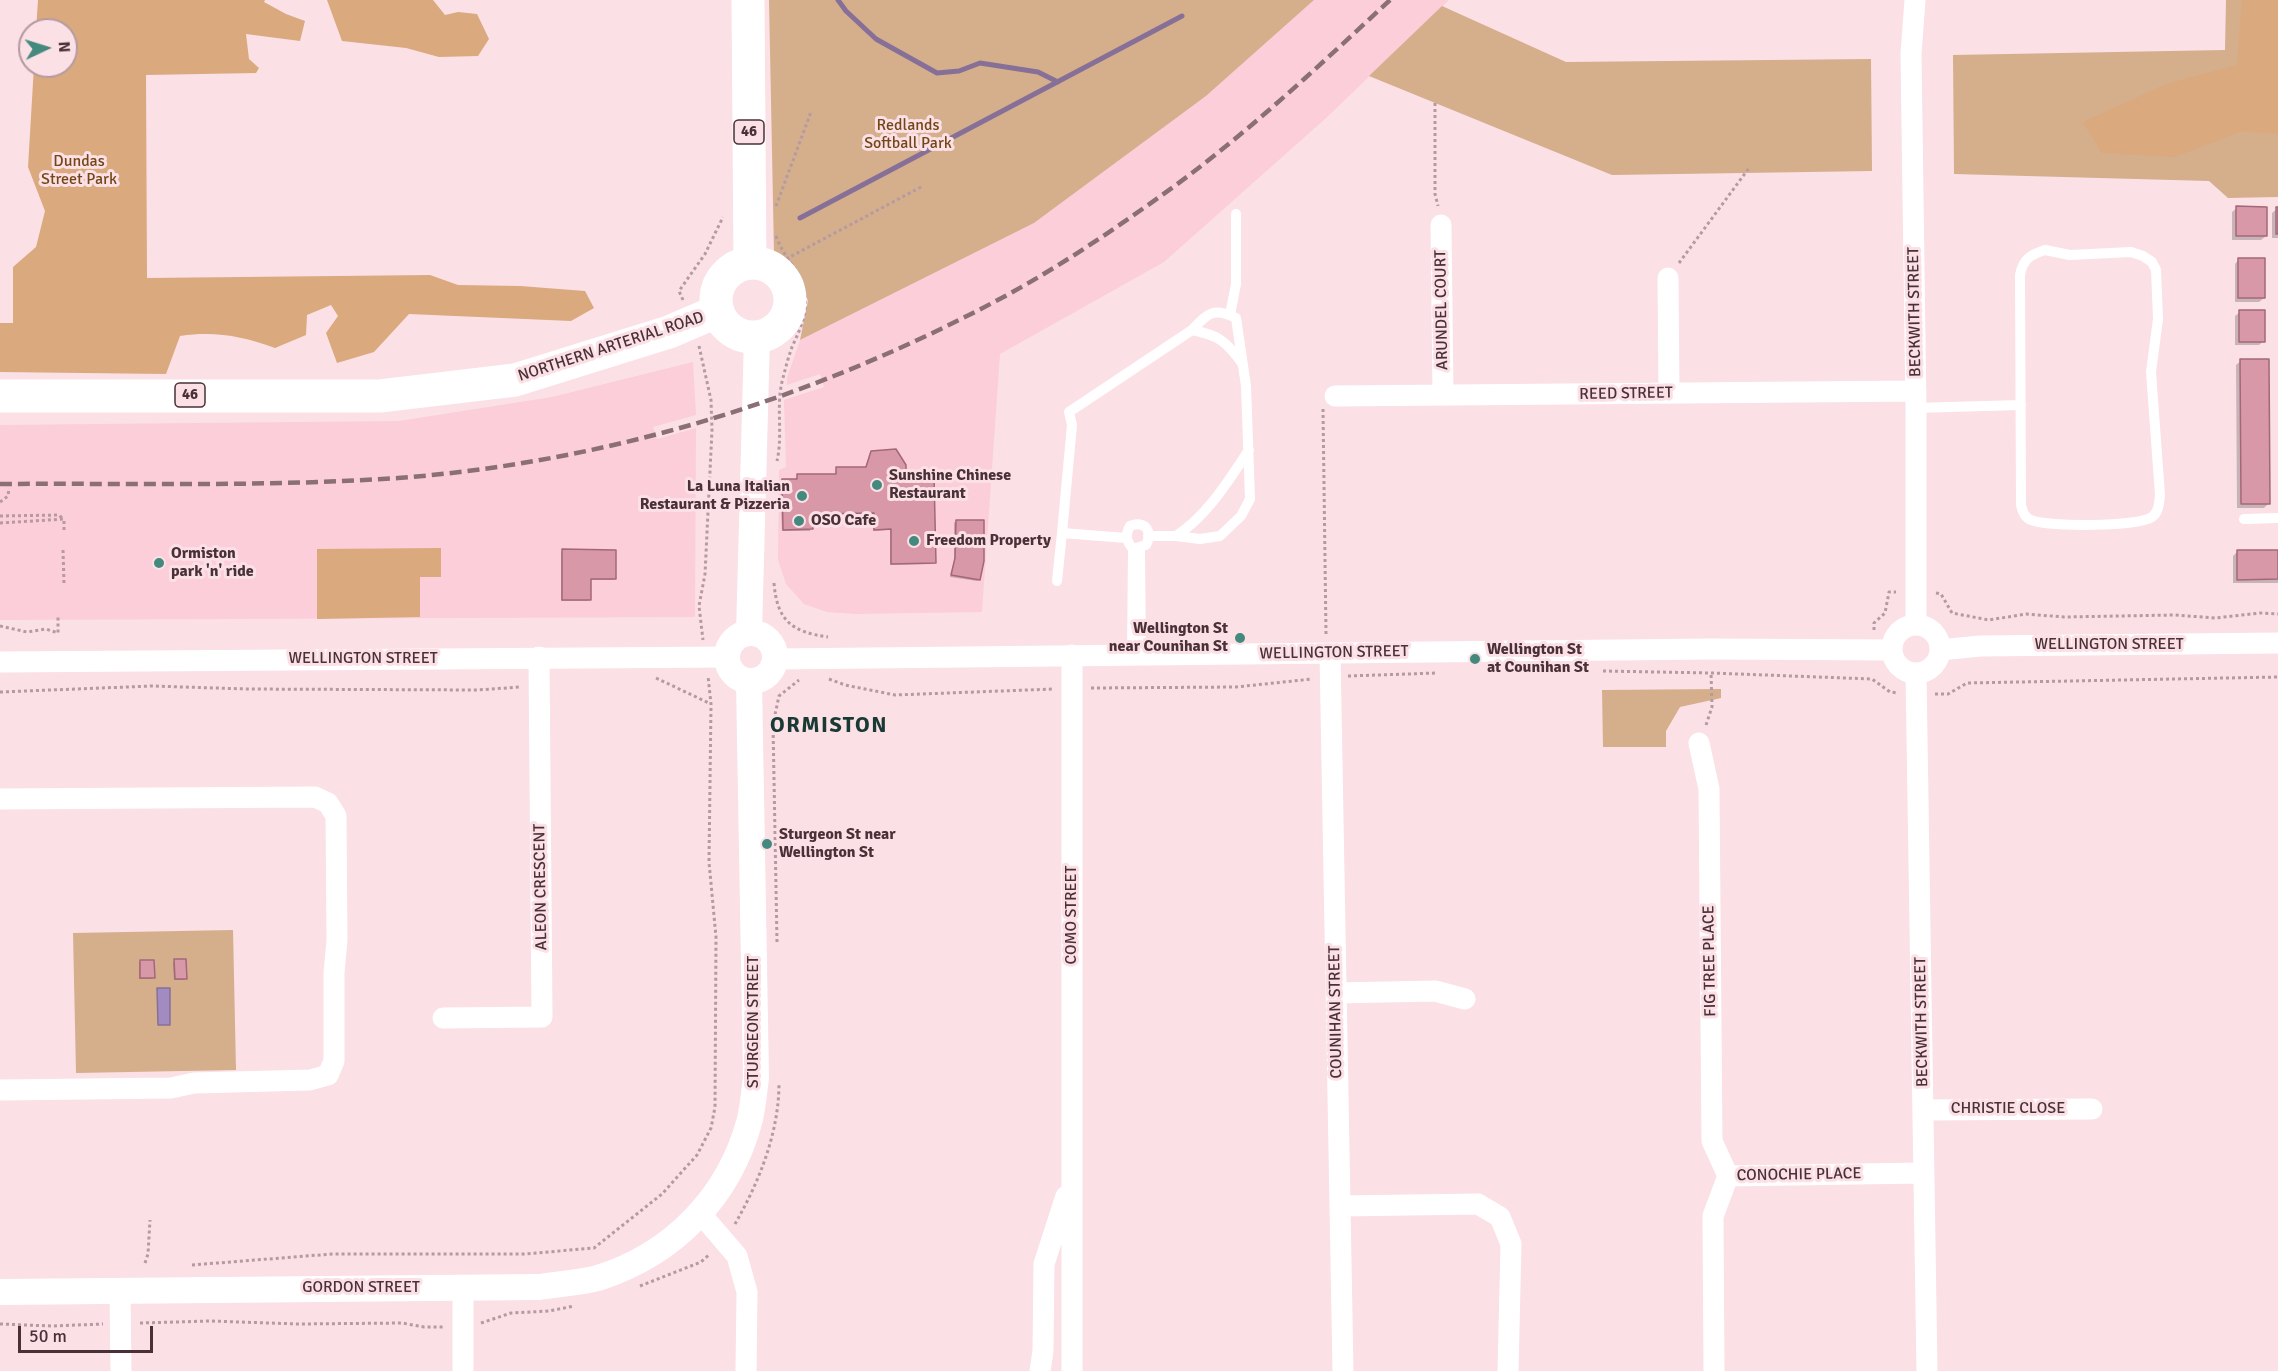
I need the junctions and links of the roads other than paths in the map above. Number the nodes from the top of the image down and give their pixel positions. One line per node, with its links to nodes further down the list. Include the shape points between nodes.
1 (748, 0): 5 (main road, 46)
2 (1914, 0): 16 (street, BECKWITH STREET, via 1911,54)
3 (1236, 214): 7 (lane, via 1236,284)
4 (1441, 225): 13 (street, ARUNDEL COURT)
5 (750, 263): 8 (main road, via 722,279); 10 (main road, via 776,271 790,296 782,323)
6 (1668, 278): 12 (street)
7 (1230, 315): 9 (lane, via 1208,314); 11 (lane, via 1236,318)
8 (704, 317): 10 (main road, via 722,319 740,335); 14 (main road, NORTHERN ARTERIAL ROAD / 46, via 669,332 515,380 380,396)
9 (1192, 330): 11 (lane, via 1214,334 1231,347); 21 (lane, via 1069,412 1072,425)
10 (757, 337): 28 (street)
11 (1243, 365): 18 (lane)
12 (1669, 393): 13 (street, REED STREET); 16 (street, REED STREET)
13 (1443, 395): 15 (street, REED STREET)
14 (0, 396)
15 (1335, 396)
16 (1916, 400): 17 (lane); 27 (street, BECKWITH STREET)
17 (2021, 405): 17 (lane, via 2020,275 2028,257 2045,250 2070,255 2131,252 2152,262 2158,297 2151,372 2160,495 2154,516 2133,522 2088,525 2041,523 2024,516)
18 (1249, 450): 23 (lane, via 1202,515); 23 (lane, via 1250,499 1241,516 1220,536)
19 (2278, 518): 20 (lane)
20 (2244, 519)
21 (1062, 533): 24 (lane); 26 (lane)
22 (1148, 536): 23 (lane); 24 (lane, via 1145,525 1137,523 1130,526); 25 (lane, via 1146,545)
23 (1176, 536)
24 (1126, 538): 25 (lane)
25 (1136, 549): 34 (lane)
26 (1057, 581)
27 (1916, 625): 30 (street, via 1906,627); 31 (street, via 1933,632)
28 (748, 633): 36 (street); 37 (street, via 768,640)
29 (2278, 643): 31 (street, WELLINGTON STREET, via 1980,646)
30 (1882, 650): 32 (street, WELLINGTON STREET); 40 (street)
31 (1940, 650): 40 (street, via 1933,667)
32 (1330, 653): 34 (street, WELLINGTON STREET); 43 (street, COUNIHAN STREET)
33 (1072, 655): 34 (street, WELLINGTON STREET); 37 (street, WELLINGTON STREET); 50 (street, COMO STREET)
34 (1136, 655)
35 (539, 657): 36 (street, WELLINGTON STREET); 38 (street, WELLINGTON STREET); 45 (street, ALEON CRESCENT, via 542,1017)
36 (716, 658): 39 (street)
37 (775, 659): 39 (street, via 766,676)
38 (0, 662)
39 (749, 681): 53 (street, STURGEON STREET, via 756,1078 751,1118 741,1147 730,1174)
40 (1916, 683): 48 (street, BECKWITH STREET)
41 (1699, 743): 51 (street, FIG TREE PLACE, via 1709,789 1712,1140)
42 (0, 799): 46 (street, via 315,797 328,802 336,816 337,940 334,1061 328,1075 310,1080 194,1083 171,1088)
43 (1336, 993): 44 (street, via 1435,991); 52 (street, COUNIHAN STREET)
44 (1465, 999)
45 (443, 1018)
46 (0, 1090)
47 (2092, 1109): 48 (street, CHRISTIE CLOSE)
48 (1923, 1110): 49 (street, BECKWITH STREET)
49 (1923, 1173): 51 (street, CONOCHIE PLACE); 65 (street, BECKWITH STREET)
50 (1072, 1176): 60 (street, COMO STREET, via 1044,1264 1044,1351); 61 (street, COMO STREET)
51 (1728, 1176): 64 (street, CONOCHIE PLACE, via 1713,1216)
52 (1340, 1206): 62 (street, COUNIHAN STREET); 63 (street, via 1478,1204 1500,1217 1511,1244)
53 (701, 1214): 54 (street, GORDON STREET, via 664,1245 597,1278 539,1287); 59 (street, via 737,1256 747,1292)
54 (463, 1288): 55 (street, GORDON STREET); 58 (street)
55 (120, 1291): 56 (street, GORDON STREET); 57 (street)
56 (0, 1292)
57 (121, 1371)
58 (463, 1371)
59 (746, 1371)
60 (1040, 1371)
61 (1072, 1371)
62 (1343, 1371)
63 (1508, 1371)
64 (1714, 1371)
65 (1927, 1371)

